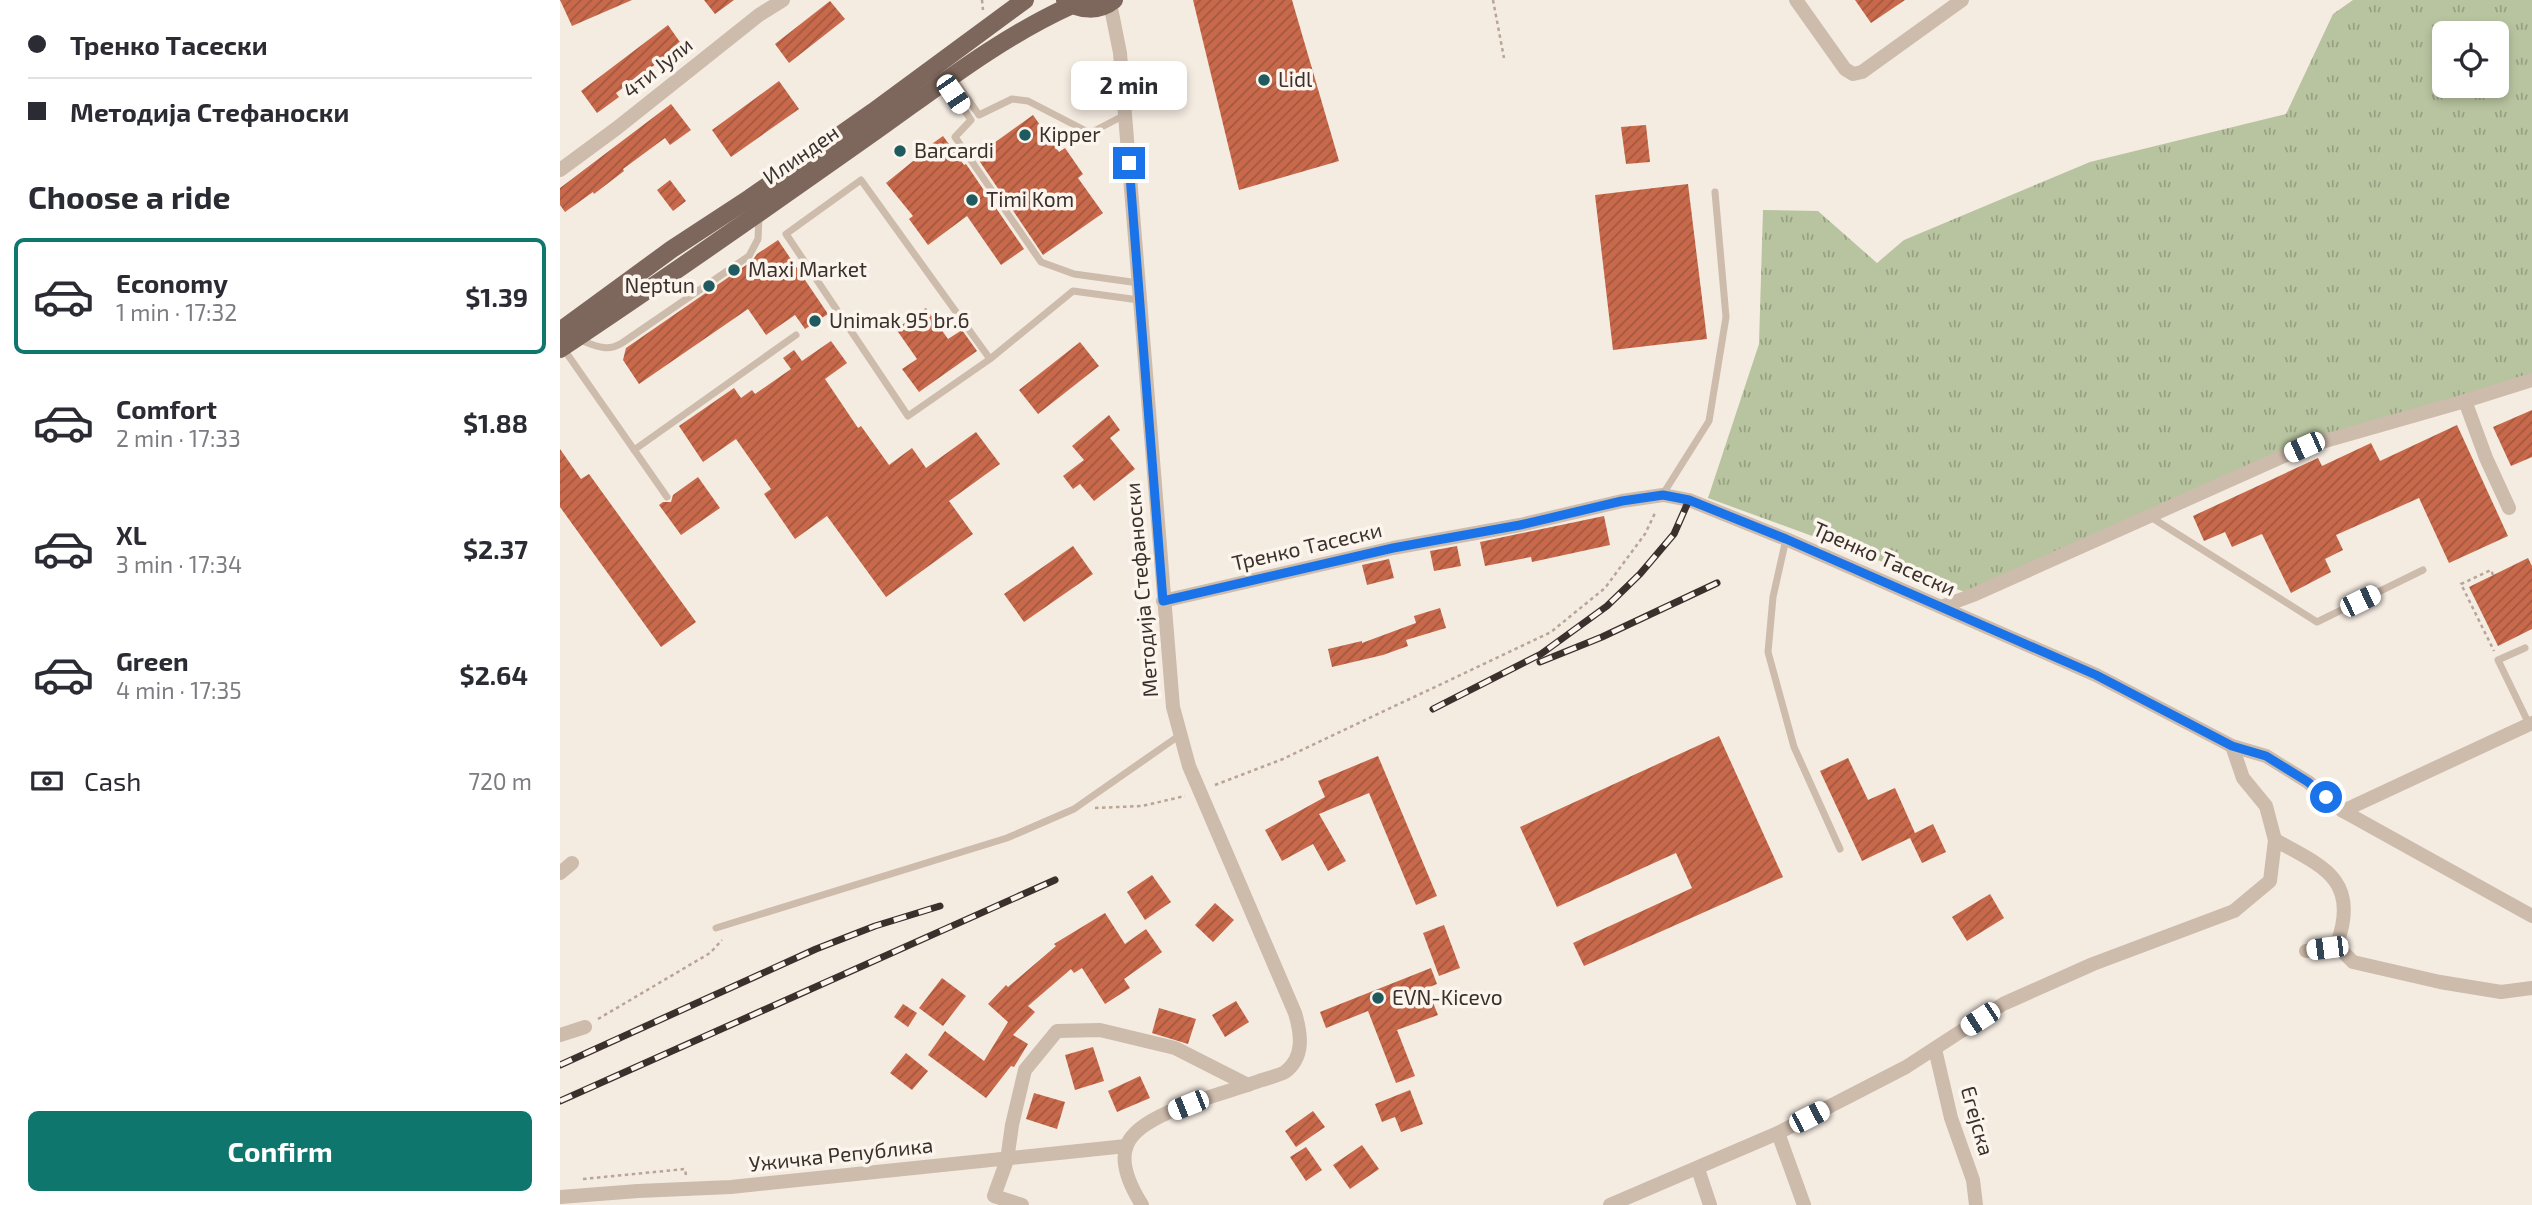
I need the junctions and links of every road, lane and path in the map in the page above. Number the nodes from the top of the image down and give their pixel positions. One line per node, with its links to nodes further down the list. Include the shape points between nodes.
1 (783, 0): 13 (street, 4ти Јули)
2 (1025, 0): 21 (main road, Илинден, via 885,104 672,249)
3 (1493, 0): 8 (path)
4 (1796, 0): 5 (street, via 1845,69 1857,74)
5 (1962, 0)
6 (1069, 2): 7 (main road, Илинден, via 1085,9); 9 (main road, Илинден)
7 (1112, 2): 11 (street, Методија Стефаноски)
8 (1504, 58)
9 (948, 78): 10 (lane); 12 (lane); 15 (main road, Илинден)
10 (979, 115): 11 (lane, via 1012,99 1028,101 1090,133); 12 (lane)
11 (1125, 115): 17 (street, Методија Стефаноски)
12 (971, 120): 16 (lane, via 955,137 967,156 1041,262)
13 (560, 170)
14 (1715, 192): 26 (lane, via 1726,317 1709,421)
15 (760, 213): 21 (main road, Илинден); 21 (lane, via 758,239 749,256 614,348)
16 (1074, 274): 17 (lane); 18 (lane)
17 (1139, 283): 19 (street, Методија Стефаноски)
18 (1073, 291): 19 (lane); 22 (lane)
19 (1139, 300): 33 (street, Методија Стефаноски)
20 (796, 335): 25 (lane)
21 (565, 341): 25 (lane)
22 (990, 359): 22 (lane, via 908,416 786,234 861,180)
23 (2532, 380): 24 (street)
24 (2465, 401): 28 (street); 29 (street, via 2304,447)
25 (634, 450): 27 (lane)
26 (1663, 495): 30 (street, Тренко Тасески, via 1689,500); 33 (street, Тренко Тасески, via 1393,548); 40 (path, via 1645,534 1605,589 1551,632)
27 (667, 497)
28 (2509, 508)
29 (2148, 516): 31 (lane, via 2317,622); 34 (street)
30 (1786, 539): 34 (street, Тренко Тасески); 44 (lane, via 1773,597 1768,652 1794,747)
31 (2423, 570)
32 (2493, 575): 36 (path, via 2491,569 2461,584)
33 (1163, 601): 38 (street, Методија Стефаноски)
34 (1941, 607): 39 (street, Тренко Тасески, via 2096,675)
35 (2525, 648): 36 (lane)
36 (2498, 660): 37 (lane)
37 (2531, 724): 42 (street)
38 (1180, 735): 40 (street, Методија Стефаноски); 41 (lane)
39 (2232, 746): 42 (street, Тренко Тасески, via 2266,756); 43 (street, via 2243,778 2266,806)
40 (1200, 792): 41 (path, via 1142,806); 55 (street, Методија Стефаноски, via 1302,1036 1297,1057 1285,1072)
41 (1074, 809): 48 (lane, via 1007,838)
42 (2343, 811): 47 (street, Тренко Тасески)
43 (2275, 840): 49 (street, via 2315,863 2342,891 2346,909); 54 (street, via 2270,881 2234,911 2003,1004)
44 (1840, 849)
45 (572, 863): 46 (street)
46 (560, 873)
47 (2532, 916)
48 (716, 928): 52 (path, via 722,939 710,953)
49 (2338, 941): 50 (street, via 2327,948); 51 (street, via 2353,962 2365,965 2501,992)
50 (2305, 951)
51 (2532, 988)
52 (584, 1027): 53 (street)
53 (560, 1035)
54 (1935, 1049): 56 (street); 66 (street, Егејска)
55 (1248, 1085): 57 (street, Методија Стефаноски, via 1163,1115 1138,1128); 58 (street, via 1175,1048 1100,1030 1057,1031 1025,1070)
56 (1778, 1133): 59 (street); 65 (street)
57 (1126, 1146): 58 (street, Ужичка Република); 62 (street, via 1126,1175)
58 (1007, 1160): 60 (street, Ужичка Република); 61 (street, via 994,1196)
59 (1698, 1169): 63 (street); 64 (street)
60 (563, 1200)
61 (1023, 1205)
62 (1142, 1205)
63 (1610, 1205)
64 (1710, 1205)
65 (1804, 1205)
66 (1976, 1205)

